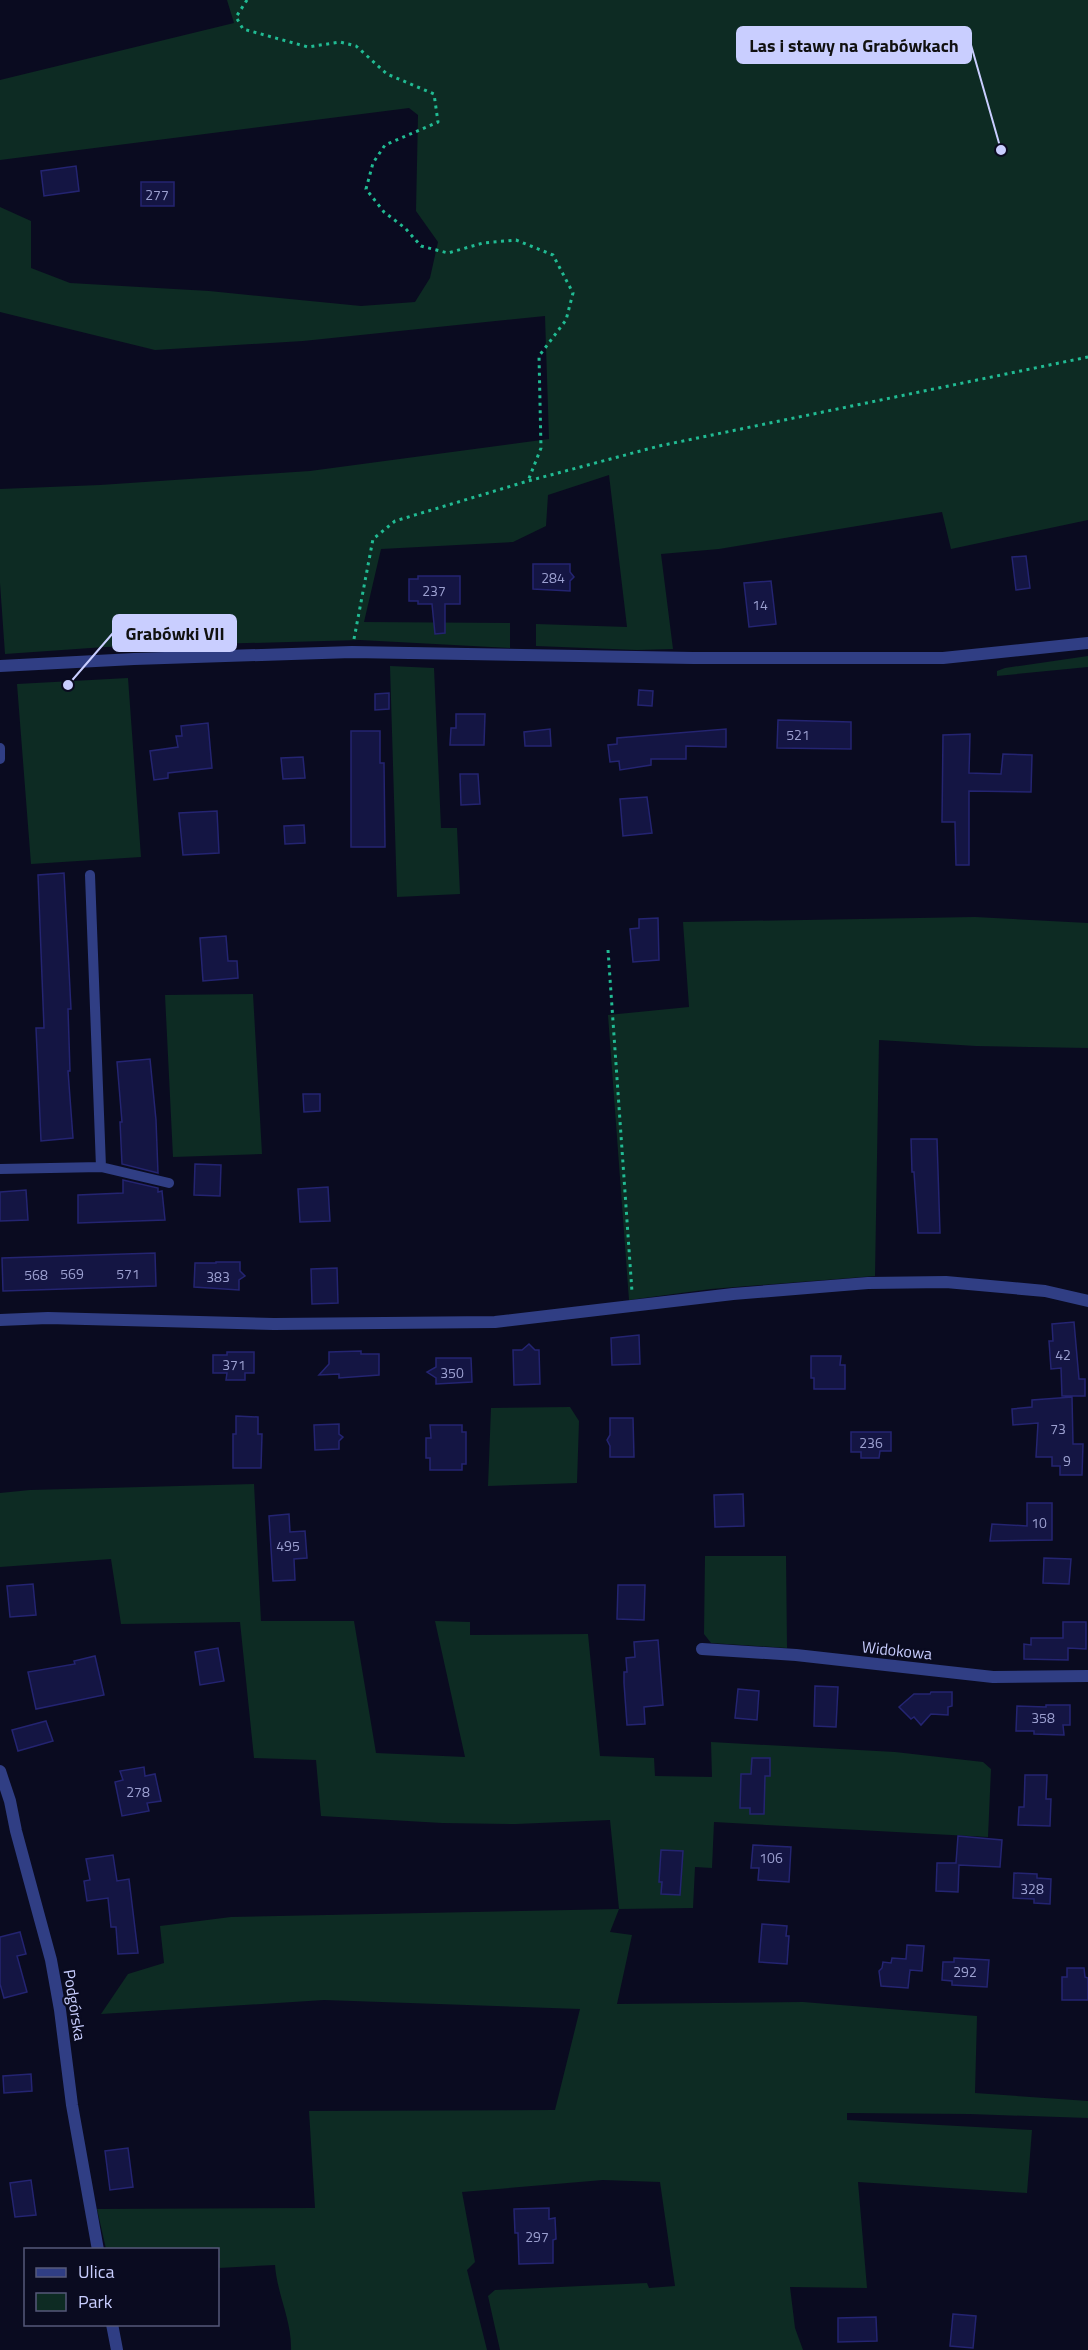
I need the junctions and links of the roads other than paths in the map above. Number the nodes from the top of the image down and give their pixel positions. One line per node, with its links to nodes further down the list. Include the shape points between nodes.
1 (1088, 643): 2 (street, via 977,656 878,659 352,652)
2 (0, 666)
3 (0, 748): 4 (lane)
4 (0, 759)
5 (90, 875): 6 (lane)
6 (101, 1167): 7 (lane); 8 (lane)
7 (0, 1169)
8 (169, 1183)
9 (1088, 1301): 10 (street, via 1045,1291 946,1282 868,1283 733,1294 495,1322)
10 (0, 1320)
11 (702, 1649): 12 (street, Widokowa, via 796,1655 993,1677)
12 (1088, 1676)
13 (0, 1771): 14 (street, Podgórska, via 51,1960)
14 (98, 2248)
15 (112, 2326): 16 (street)
16 (117, 2350)

